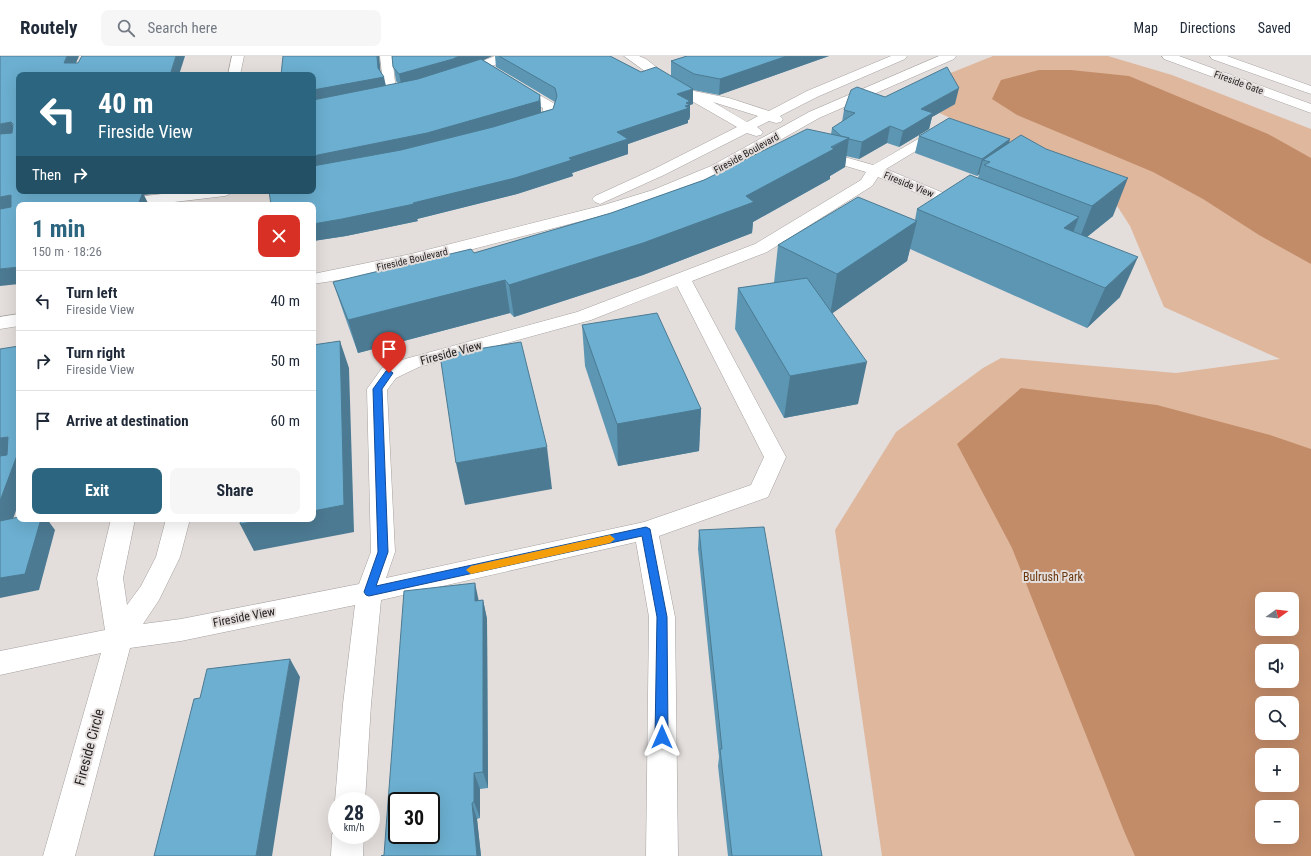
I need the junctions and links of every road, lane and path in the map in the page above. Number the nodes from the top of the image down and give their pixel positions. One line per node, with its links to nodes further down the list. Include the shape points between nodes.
1 (238, 56): 10 (street)
2 (386, 56): 14 (street, via 389,82)
3 (505, 56): 9 (street)
4 (630, 56): 15 (street)
5 (901, 56): 18 (street, Fireside Boulevard)
6 (950, 56): 21 (street, Fireside Boulevard, via 896,77)
7 (1168, 56): 17 (street, Fireside Gate)
8 (1216, 56): 13 (street, Fireside Gate)
9 (483, 66): 11 (street); 20 (street, via 550,107 549,118)
10 (235, 72)
11 (452, 78)
12 (411, 90): 14 (street)
13 (1311, 90)
14 (398, 94): 16 (street)
15 (691, 95): 18 (street, via 728,100); 19 (street)
16 (385, 97)
17 (1311, 109)
18 (768, 115): 19 (street, Fireside Boulevard); 21 (street)
19 (745, 127): 23 (street); 29 (street, Fireside Boulevard, via 659,172)
20 (515, 130)
21 (797, 130): 23 (street, Fireside Boulevard)
22 (939, 131): 25 (street, Fireside View)
23 (776, 140): 29 (street, Fireside Boulevard, via 703,176 661,192 595,213)
24 (826, 154): 25 (street, Fireside View)
25 (875, 170): 28 (street, Fireside View); 31 (street, Fireside View, via 867,183 761,248)
26 (215, 195): 27 (street)
27 (142, 202)
28 (976, 212)
29 (511, 234): 30 (street, Fireside Boulevard, via 419,258)
30 (316, 278)
31 (682, 278): 36 (street, Fireside View, via 774,457 760,491); 37 (street, Fireside View, via 584,316 412,363 389,373 378,389 383,552)
32 (16, 320): 33 (street)
33 (0, 323)
34 (122, 522): 38 (street, Fireside Circle, via 110,578)
35 (177, 522): 38 (street, Fireside Circle, via 168,557 150,593)
36 (646, 531): 37 (street, Fireside View); 44 (street, via 662,617)
37 (369, 592): 38 (street, Fireside View, via 196,627); 40 (street, Fireside View)
38 (119, 638): 39 (street); 42 (street, Fireside Circle)
39 (0, 663)
40 (351, 792)
41 (348, 844): 43 (street)
42 (59, 856)
43 (347, 856)
44 (662, 856)

